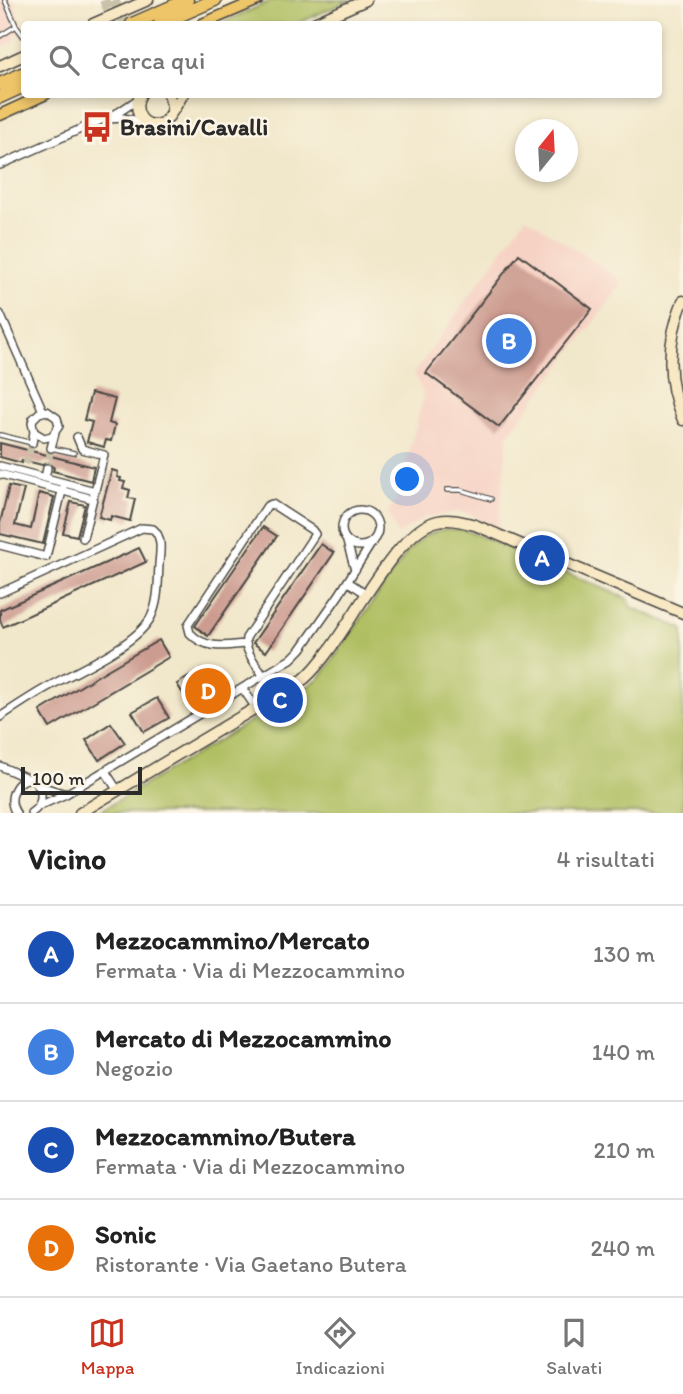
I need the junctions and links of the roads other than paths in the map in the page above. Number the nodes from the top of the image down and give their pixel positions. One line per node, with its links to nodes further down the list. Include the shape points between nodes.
1 (5, 0): 12 (lane)
2 (148, 0): 7 (street)
3 (187, 0): 8 (highway)
4 (215, 0): 9 (highway)
5 (258, 0): 10 (main road)
6 (366, 0): 11 (street)
7 (100, 21)
8 (139, 21)
9 (167, 21)
10 (209, 21)
11 (319, 21)
12 (16, 26): 13 (lane); 14 (lane)
13 (21, 33)
14 (0, 36)
15 (21, 56): 16 (street)
16 (0, 66)
17 (21, 74): 18 (highway)
18 (0, 84)
19 (21, 87): 20 (highway)
20 (0, 97)
21 (37, 98): 27 (main road)
22 (137, 98): 28 (street)
23 (138, 98): 29 (street, via 137,112)
24 (170, 98): 26 (street)
25 (180, 98): 26 (street)
26 (172, 110): 29 (street, via 162,123)
27 (0, 115)
28 (101, 120): 29 (street); 30 (street)
29 (145, 122)
30 (0, 165)
31 (683, 301): 34 (street, via 670,362 674,398)
32 (0, 314): 33 (street)
33 (43, 411): 35 (street, via 33,419); 36 (street, via 57,418)
34 (683, 421)
35 (34, 432): 36 (street, via 44,438); 39 (street)
36 (55, 433): 40 (street)
37 (0, 435): 39 (lane)
38 (77, 437): 50 (street, via 82,449 104,455)
39 (32, 443)
40 (51, 448): 41 (lane)
41 (74, 453)
42 (26, 464): 46 (street)
43 (0, 467): 46 (street)
44 (47, 468): 47 (street)
45 (0, 474): 46 (street)
46 (23, 477): 47 (street); 48 (street)
47 (45, 478): 48 (street)
48 (63, 487): 50 (street); 56 (street)
49 (447, 490): 51 (lane)
50 (94, 495): 52 (street)
51 (491, 499)
52 (83, 538)
53 (373, 541): 54 (street, via 361,547); 54 (street, via 377,522 362,510 350,513 342,523); 58 (street)
54 (347, 542): 58 (street)
55 (0, 545): 56 (street)
56 (46, 556): 57 (street)
57 (51, 569): 60 (street); 67 (street, via 142,528 153,529 159,537 156,601 145,627)
58 (355, 570): 59 (street)
59 (348, 582): 61 (street); 64 (street, via 297,654)
60 (0, 593)
61 (367, 594): 62 (street, via 409,537 432,523 449,520 475,525); 66 (street, via 312,672)
62 (683, 613)
63 (245, 643): 63 (street, via 315,536 272,504 188,625 191,635 204,644); 64 (street)
64 (264, 677): 65 (street)
65 (243, 689): 66 (street); 69 (street)
66 (256, 708): 71 (street)
67 (0, 717)
68 (0, 766): 70 (street)
69 (105, 771): 71 (street); 72 (street)
70 (34, 782): 72 (street); 73 (street, via 41,795); 74 (street, via 19,779 6,789 5,800)
71 (118, 791): 76 (street)
72 (66, 794): 73 (street)
73 (39, 806): 75 (street)
74 (16, 813)
75 (30, 813)
76 (80, 813)

